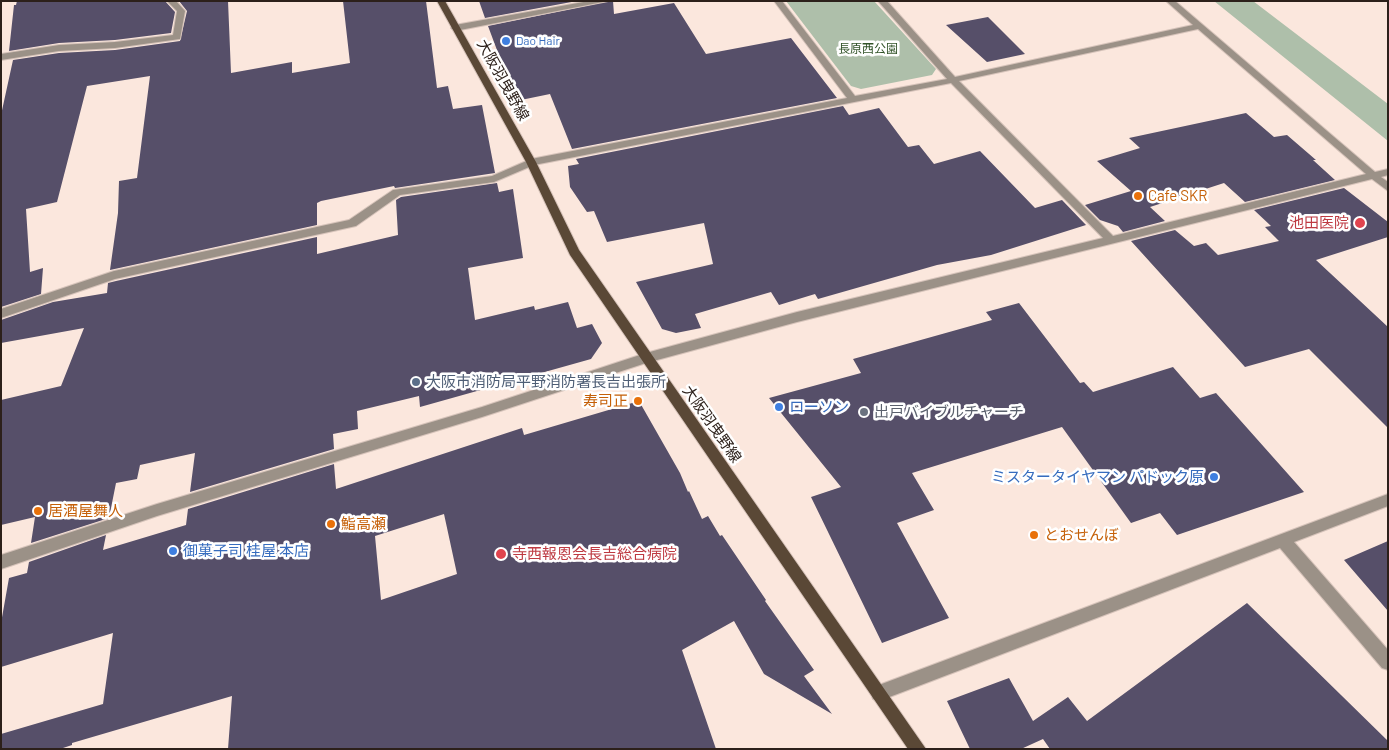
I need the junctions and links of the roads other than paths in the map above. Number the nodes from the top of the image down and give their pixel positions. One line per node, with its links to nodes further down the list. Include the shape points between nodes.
1 (171, 1): 9 (street, via 181,11 177,37)
2 (440, 1): 8 (main road, 大阪羽曳野線)
3 (604, 1): 8 (street)
4 (778, 1): 11 (street)
5 (882, 1): 10 (street)
6 (1170, 1): 7 (street)
7 (1200, 26): 10 (street); 14 (street)
8 (455, 28): 12 (main road, 大阪羽曳野線)
9 (1, 57)
10 (952, 80): 11 (street); 16 (street)
11 (852, 98): 12 (street)
12 (531, 162): 17 (street, via 494,179 397,192 352,223 114,275); 18 (main road, 大阪羽曳野線, via 574,252)
13 (1388, 172): 14 (street)
14 (1373, 176): 15 (street); 16 (street)
15 (1388, 188)
16 (1111, 240): 18 (street, via 797,317)
17 (1, 314)
18 (646, 358): 21 (street, via 482,412 157,510); 23 (main road, 大阪羽曳野線)
19 (1388, 500): 20 (street)
20 (1283, 540): 22 (street); 23 (street)
21 (1, 562)
22 (1388, 662)
23 (879, 694): 24 (main road, 大阪羽曳野線)
24 (918, 749)

